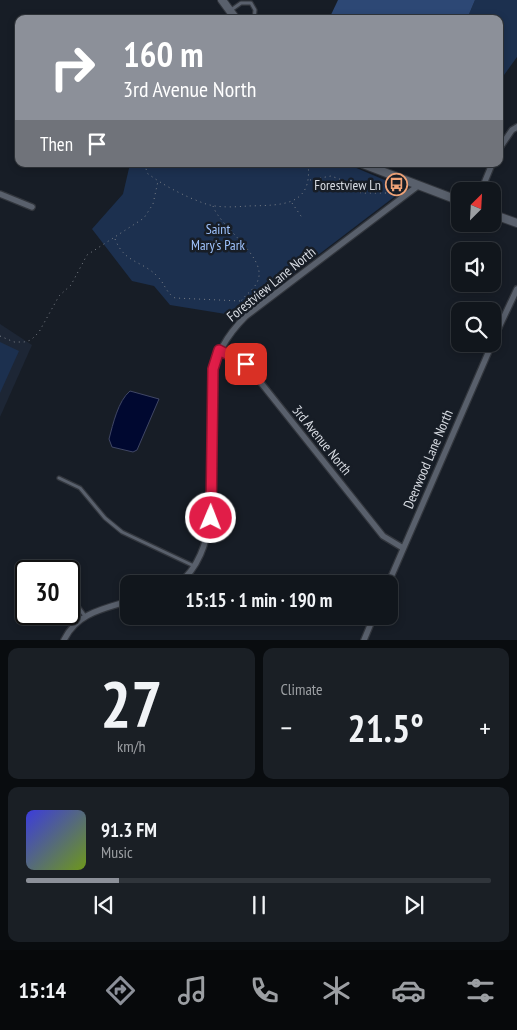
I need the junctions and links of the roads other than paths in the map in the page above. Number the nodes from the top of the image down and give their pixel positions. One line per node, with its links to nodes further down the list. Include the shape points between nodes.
1 (222, 0): 2 (street)
2 (230, 10): 3 (street); 4 (lane, via 241,3 251,3)
3 (233, 15)
4 (254, 15)
5 (517, 127): 6 (street)
6 (503, 143)
7 (371, 167): 10 (street)
8 (491, 167): 9 (street)
9 (485, 182)
10 (419, 185): 12 (street); 18 (street, Forestview Lane North, via 246,316)
11 (0, 194): 13 (street)
12 (451, 197)
13 (32, 207)
14 (501, 217): 15 (street)
15 (517, 223)
16 (517, 289): 17 (street, Deerwood Lane North)
17 (501, 324)
18 (219, 350): 21 (street, 3rd Avenue North, via 246,364 383,536); 22 (street, Forestview Lane North, via 212,384 211,518 208,536)
19 (488, 352): 21 (street, Deerwood Lane North)
20 (59, 478): 22 (lane, via 80,488 105,518 122,532)
21 (403, 548): 24 (street, Deerwood Lane North)
22 (195, 567): 23 (street, Forestview Lane North)
23 (187, 575)
24 (392, 575)
25 (120, 604): 27 (street)
26 (80, 609): 27 (lane)
27 (85, 616): 29 (street, via 76,622)
28 (370, 625): 30 (street)
29 (64, 640)
30 (364, 640)

